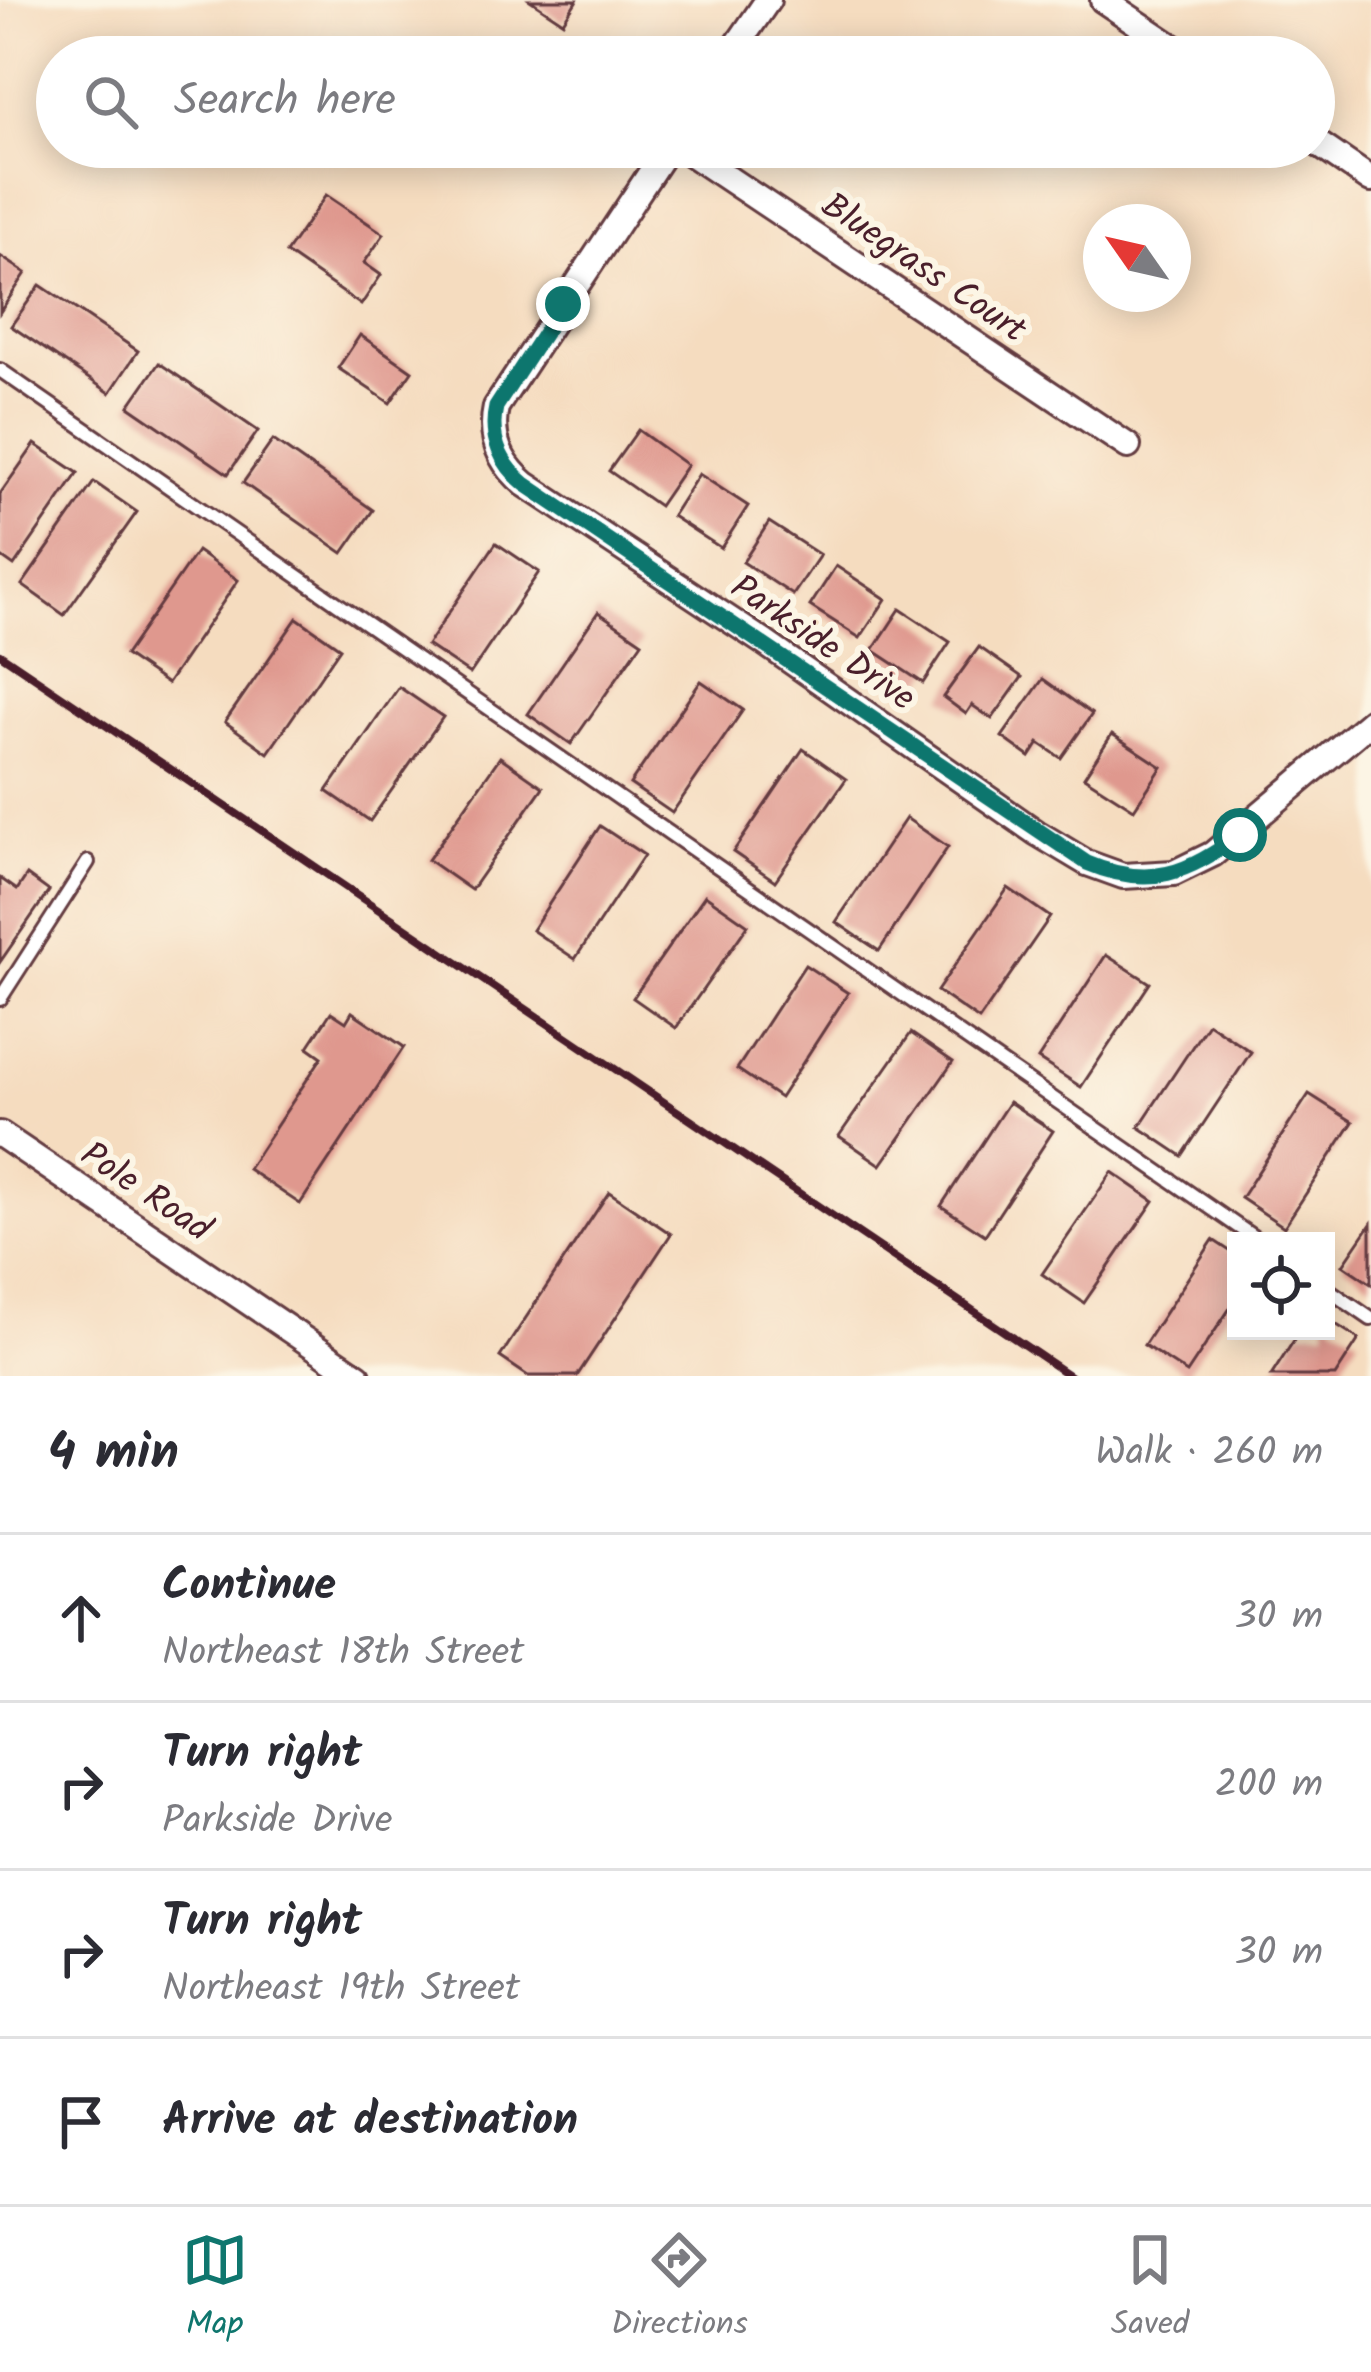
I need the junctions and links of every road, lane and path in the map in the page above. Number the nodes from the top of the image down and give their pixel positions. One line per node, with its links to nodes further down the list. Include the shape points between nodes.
1 (767, 0): 3 (street)
2 (1103, 0): 4 (street)
3 (743, 36)
4 (1157, 36)
5 (1335, 155): 8 (street)
6 (654, 168): 11 (street, Parkside Drive, via 496,407 497,449 514,475 1037,832 1123,876 1174,873 1213,854)
7 (712, 168): 10 (street, Bluegrass Court)
8 (1371, 180)
9 (0, 370): 15 (lane)
10 (1128, 446)
11 (1371, 721)
12 (88, 862): 13 (lane)
13 (0, 999)
14 (0, 1134): 18 (street, Pole Road)
15 (1246, 1232)
16 (1335, 1294): 17 (lane)
17 (1371, 1319)
18 (358, 1376)

